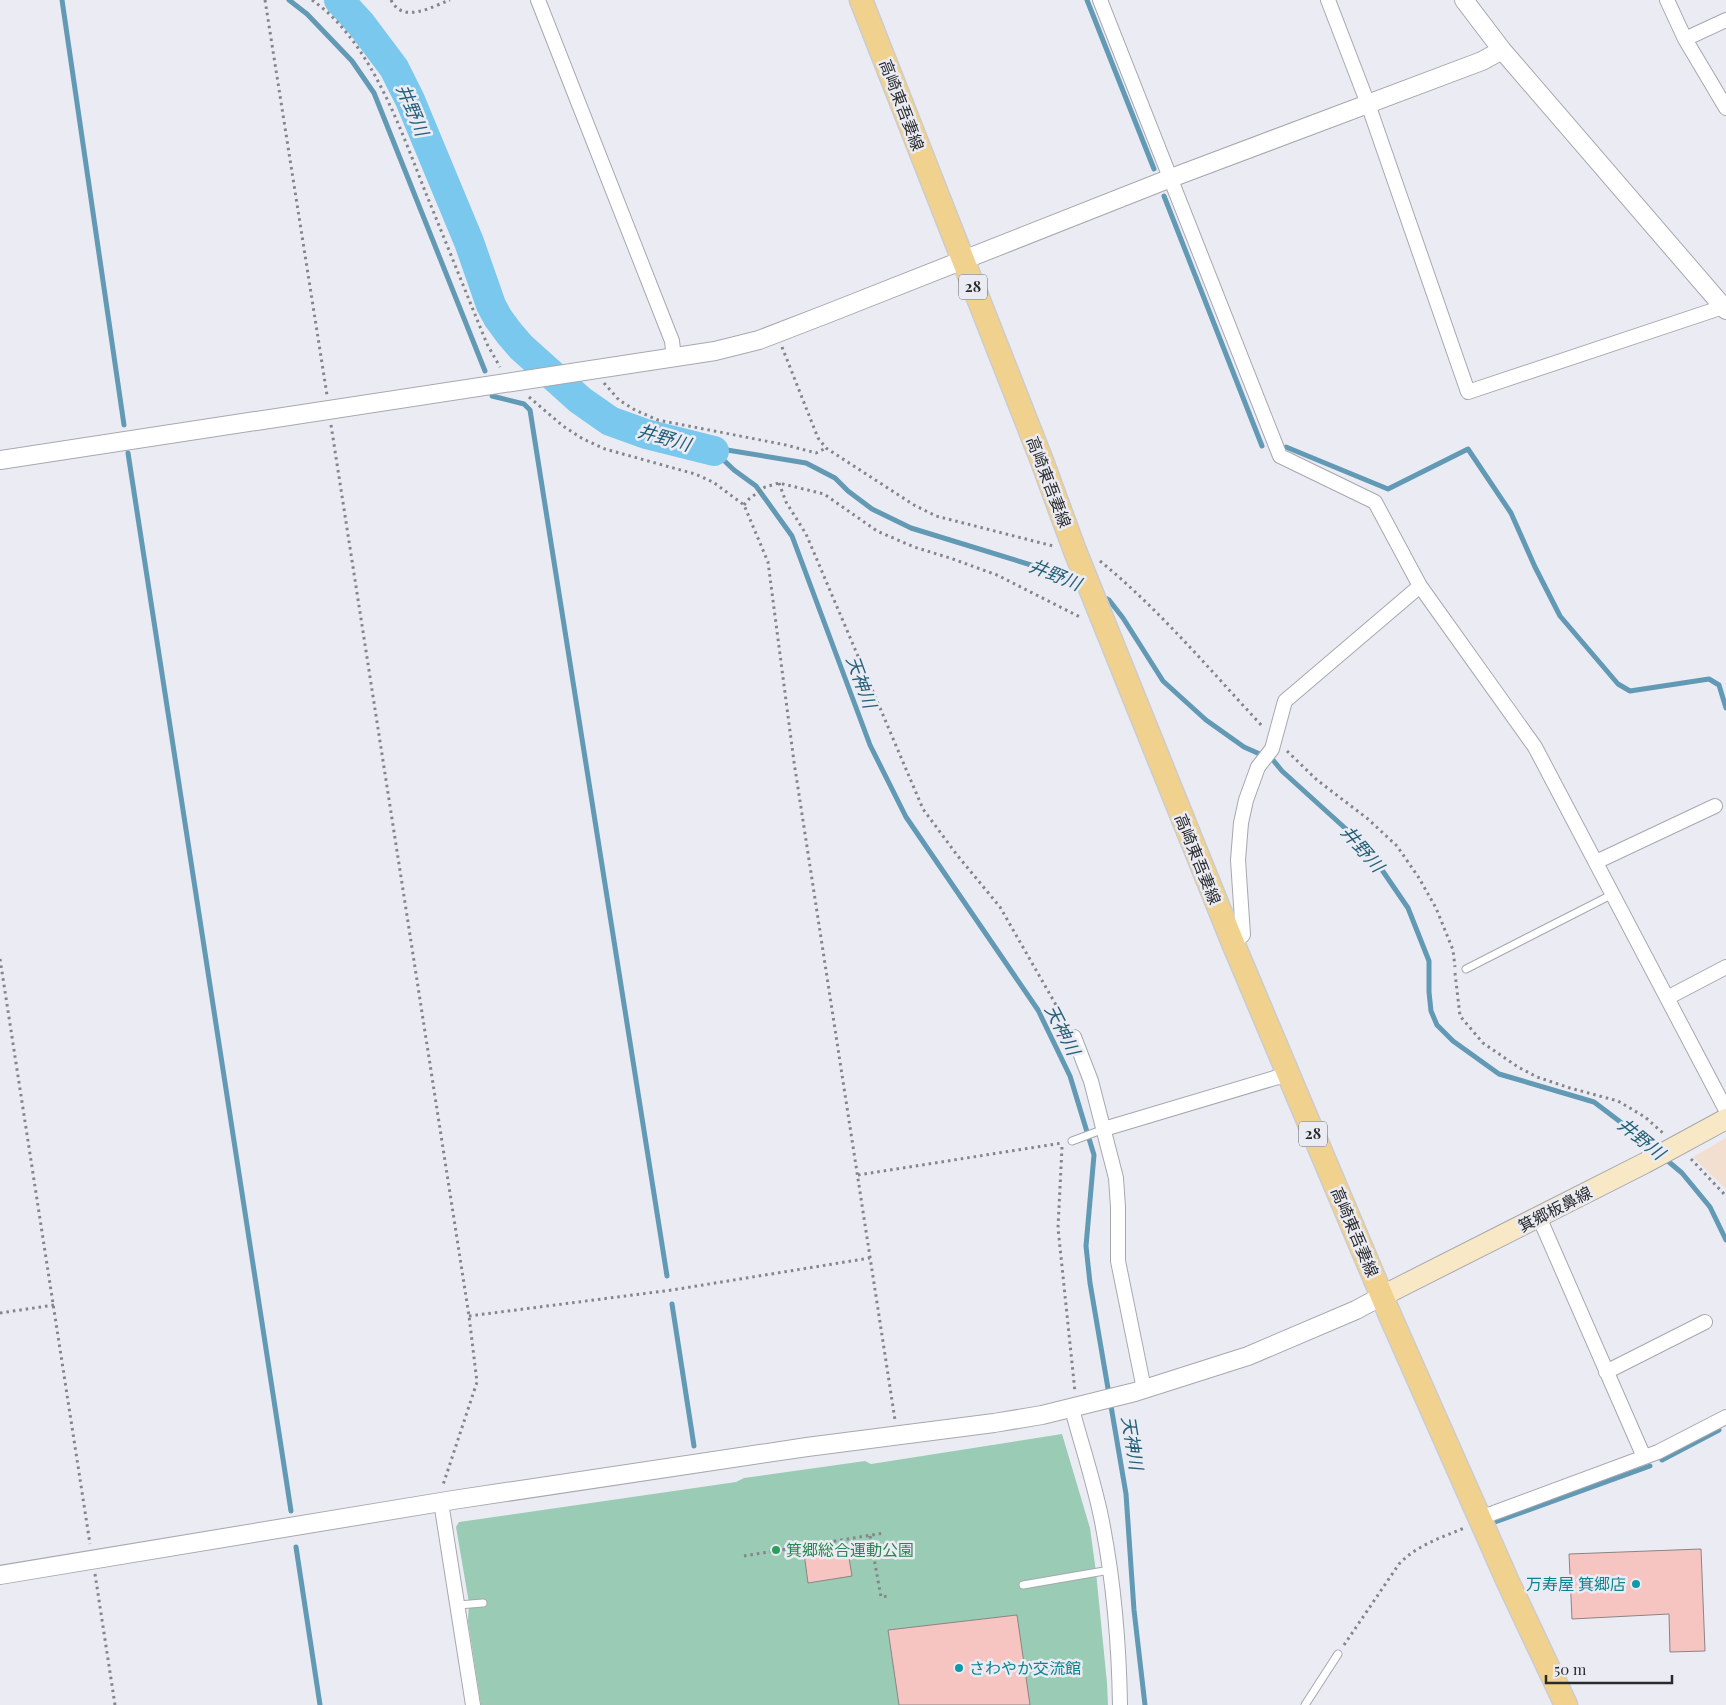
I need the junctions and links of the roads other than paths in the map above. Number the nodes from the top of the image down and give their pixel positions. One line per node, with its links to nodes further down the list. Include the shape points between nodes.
1 (538, 0): 15 (street, via 672,340)
2 (861, 0): 13 (main road, 高崎東吾妻線 / 28)
3 (1100, 0): 12 (street)
4 (1328, 0): 10 (street)
5 (1464, 0): 9 (street)
6 (1667, 0): 8 (street)
7 (1726, 20): 8 (street)
8 (1685, 39): 11 (street)
9 (1502, 50): 10 (street, via 1482,61); 14 (street)
10 (1368, 104): 12 (street); 14 (street, via 1468,392)
11 (1726, 108)
12 (1171, 178): 13 (street); 17 (street, via 1280,456 1375,502)
13 (962, 260): 15 (street, via 742,345); 21 (main road, 高崎東吾妻線 / 28)
14 (1725, 309)
15 (674, 358): 16 (street)
16 (0, 460)
17 (1420, 586): 19 (street, via 1535,747); 21 (street, via 1285,701 1274,745 1258,767 1246,800 1238,842 1243,935)
18 (1715, 806): 19 (street)
19 (1596, 862): 20 (street)
20 (1612, 894): 23 (lane); 24 (street)
21 (1233, 943): 26 (main road, 高崎東吾妻線 / 28)
22 (1726, 967): 24 (street)
23 (1466, 969)
24 (1667, 998): 27 (street)
25 (1074, 1037): 29 (street, via 1091,1082)
26 (1288, 1074): 29 (street); 32 (main road, 高崎東吾妻線 / 28)
27 (1726, 1110)
28 (1726, 1119): 31 (main road, 箕郷板鼻線)
29 (1098, 1132): 30 (lane); 35 (street, via 1116,1178 1118,1261)
30 (1072, 1140)
31 (1539, 1217): 32 (main road, 箕郷板鼻線); 34 (street)
32 (1382, 1296): 35 (street, via 1248,1356); 40 (main road, 高崎東吾妻線 / 28)
33 (1705, 1322): 34 (street)
34 (1606, 1372): 38 (street)
35 (1139, 1391): 36 (street)
36 (1079, 1407): 39 (street, via 994,1423); 41 (street)
37 (1726, 1416): 38 (street)
38 (1644, 1457): 40 (street)
39 (441, 1502): 42 (street); 45 (street)
40 (1476, 1521): 50 (main road, 高崎東吾妻線 / 28)
41 (1110, 1570): 43 (lane); 48 (street)
42 (0, 1575)
43 (1023, 1585)
44 (483, 1603): 45 (lane)
45 (458, 1604): 47 (street)
46 (1338, 1654): 49 (lane)
47 (473, 1705)
48 (1120, 1705)
49 (1305, 1705)
50 (1566, 1705)

